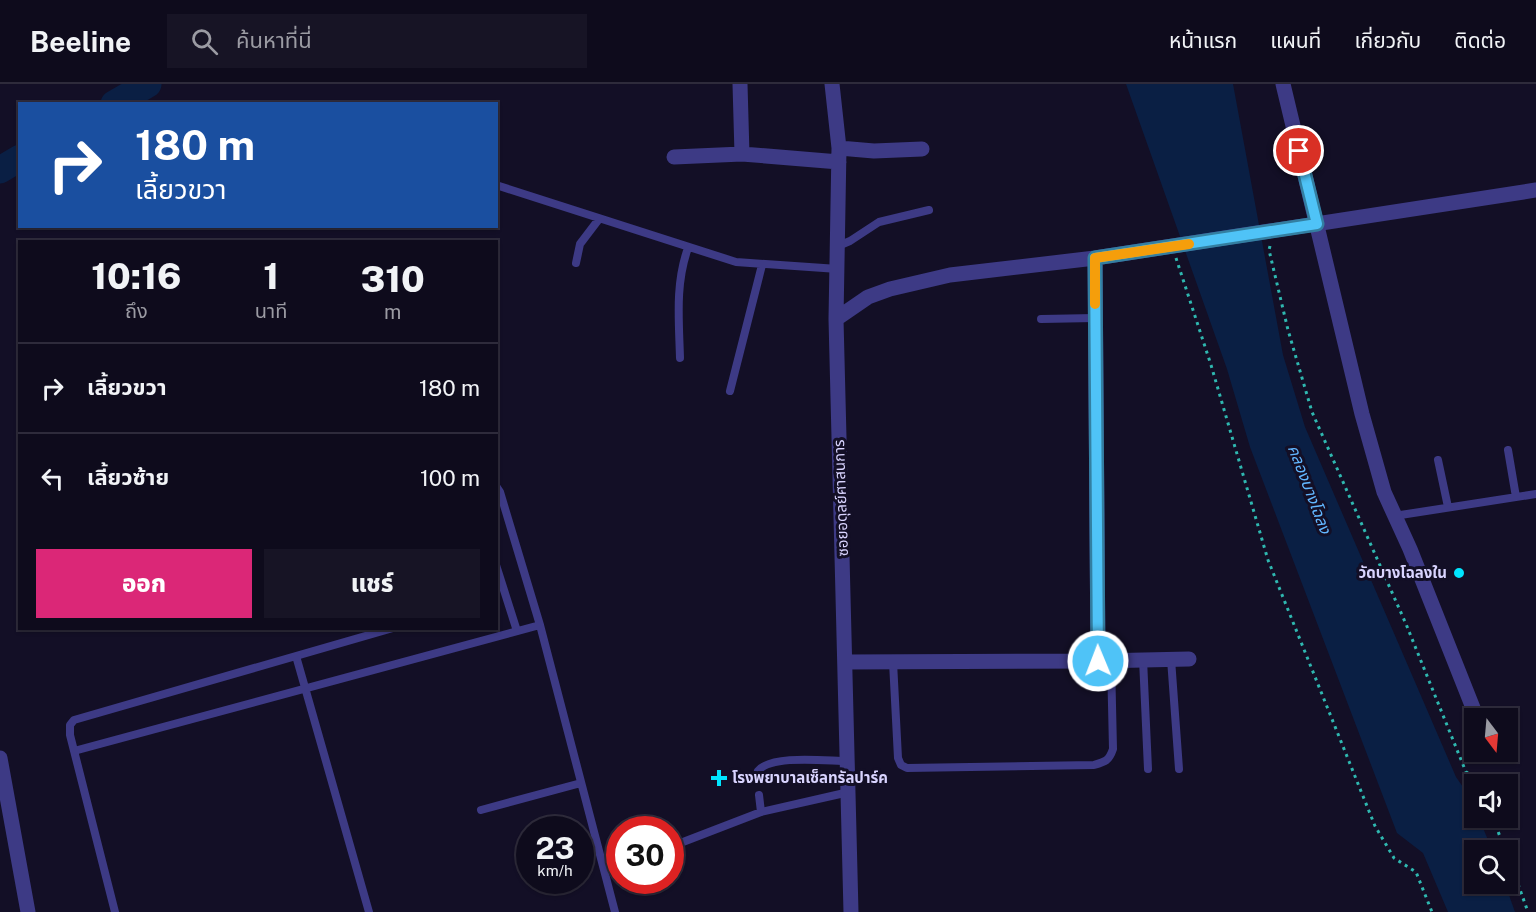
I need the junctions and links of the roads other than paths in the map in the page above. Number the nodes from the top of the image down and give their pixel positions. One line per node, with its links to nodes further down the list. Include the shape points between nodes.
1 (740, 84): 5 (street)
2 (832, 84): 6 (street, ซอยอดุลย์ศาสนการ)
3 (1283, 84): 12 (street)
4 (922, 149): 6 (street)
5 (742, 154): 6 (street); 7 (street)
6 (839, 155): 13 (street, ซอยอดุลย์ศาสนการ)
7 (674, 156)
8 (498, 186): 11 (lane)
9 (1536, 190): 12 (street)
10 (930, 210): 13 (lane, via 879,222)
11 (599, 219): 14 (lane); 16 (lane, via 580,244)
12 (1317, 224): 15 (street); 30 (street, via 1362,414)
13 (838, 246): 18 (street, ซอยอดุลย์ศาสนการ)
14 (688, 248): 17 (lane); 22 (lane, via 679,285)
15 (1095, 258): 19 (street); 20 (street, via 950,275 868,297)
16 (576, 263)
17 (762, 265): 18 (lane); 23 (lane)
18 (838, 269): 20 (street, ซอยอดุลย์ศาสนการ)
19 (1095, 318): 21 (lane); 41 (street)
20 (836, 319): 42 (street, ซอยอดุลย์ศาสนการ)
21 (1041, 319)
22 (680, 358)
23 (730, 391)
24 (1508, 450): 28 (lane)
25 (1438, 460): 29 (lane)
26 (498, 492): 32 (lane)
27 (1536, 494): 28 (lane)
28 (1516, 497): 29 (lane)
29 (1448, 507): 30 (lane)
30 (1394, 516): 45 (street)
31 (498, 571): 35 (lane)
32 (540, 625): 35 (lane); 52 (lane)
33 (386, 630): 37 (lane)
34 (492, 630): 36 (lane)
35 (517, 631): 36 (lane)
36 (494, 638): 44 (lane)
37 (297, 656): 44 (lane); 46 (lane, via 75,720 70,725)
38 (1143, 659): 39 (street); 41 (street); 49 (lane)
39 (1171, 659): 40 (street); 50 (lane)
40 (1189, 659)
41 (1105, 661): 43 (street); 43 (lane, via 1113,749 1107,761 1094,765 907,768 897,758)
42 (846, 662): 43 (street); 48 (street, ซอยอดุลย์ศาสนการ)
43 (893, 662)
44 (306, 689): 46 (lane); 60 (lane)
45 (1474, 708)
46 (74, 751): 59 (lane)
47 (0, 758): 58 (street)
48 (848, 761): 51 (lane, via 780,760 762,765); 53 (street, ซอยอดุลย์ศาสนการ)
49 (1148, 769)
50 (1179, 769)
51 (758, 771)
52 (581, 783): 55 (lane); 61 (lane)
53 (849, 792): 56 (lane); 62 (street, ซอยอดุลย์ศาสนการ)
54 (759, 795): 56 (lane)
55 (482, 810)
56 (761, 812): 57 (lane)
57 (684, 842)
58 (28, 912)
59 (115, 912)
60 (369, 912)
61 (615, 912)
62 (851, 912)

